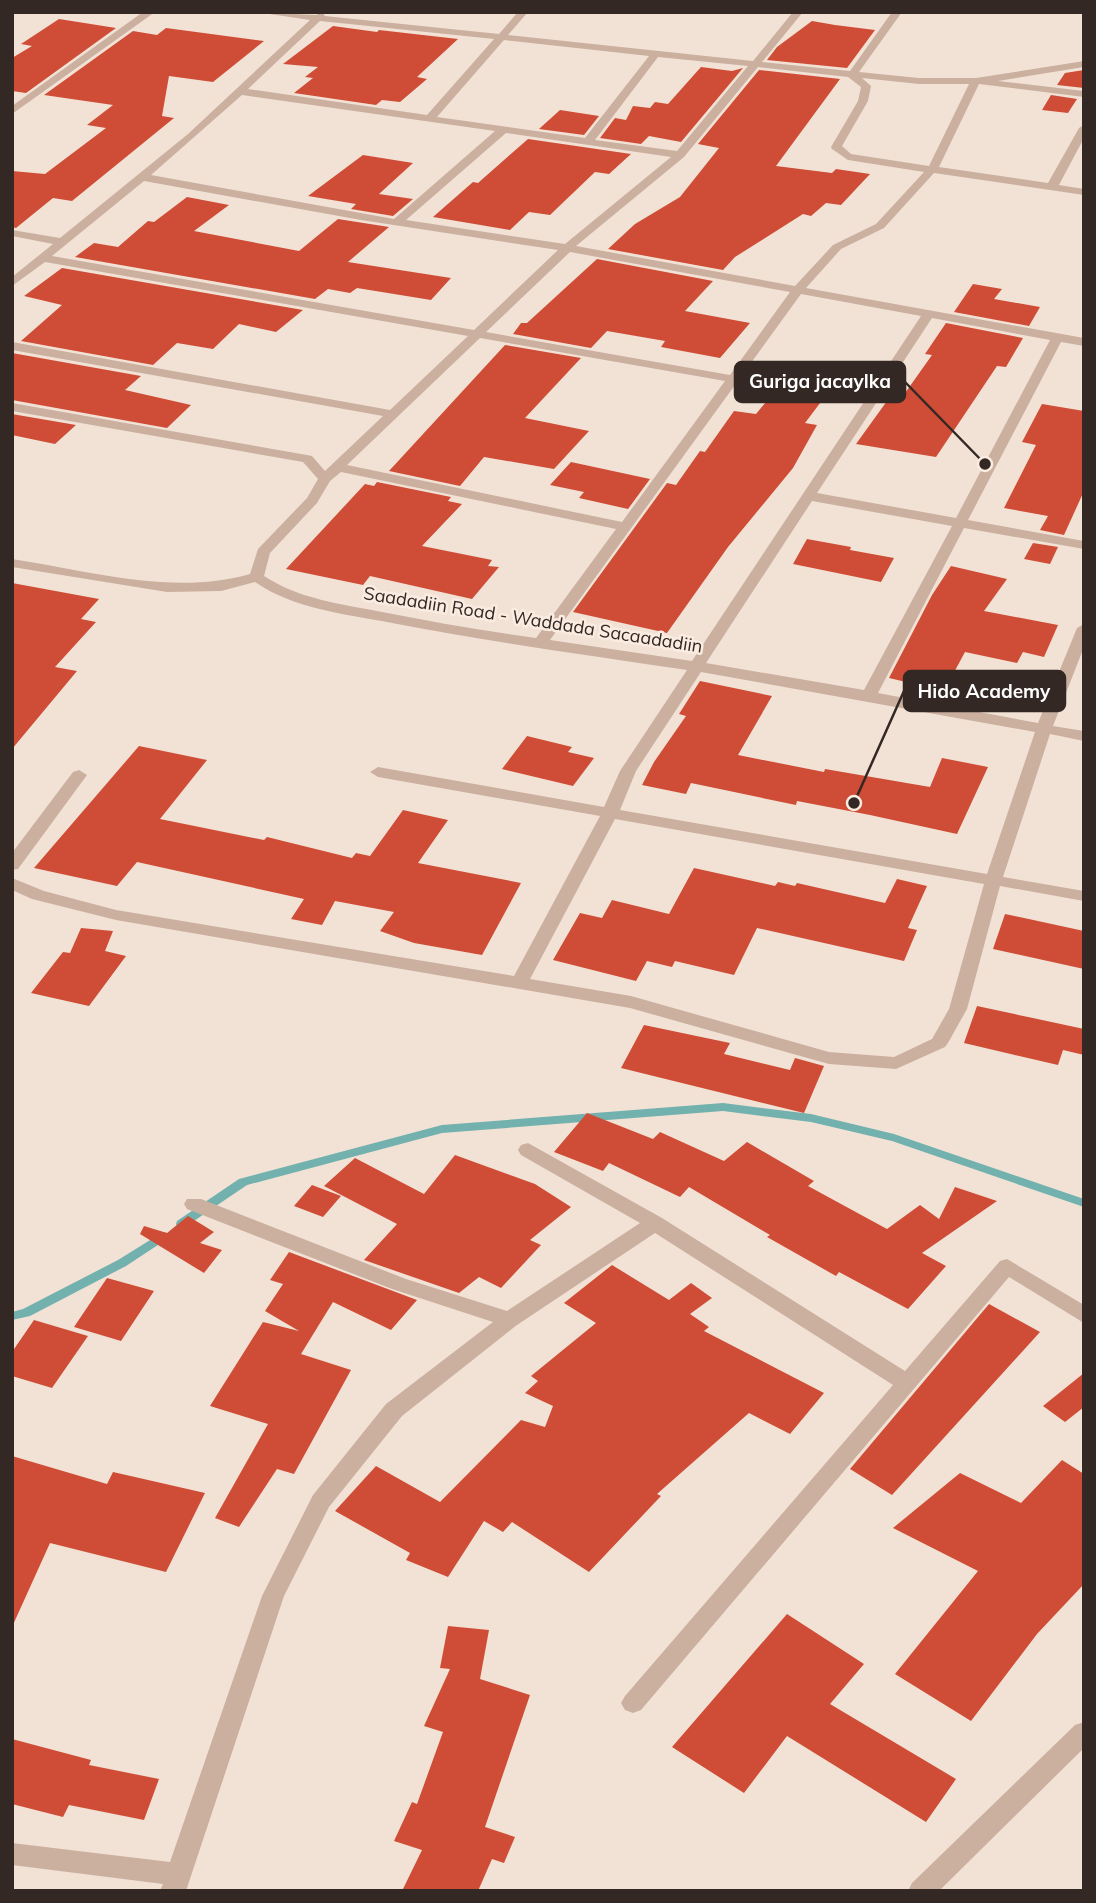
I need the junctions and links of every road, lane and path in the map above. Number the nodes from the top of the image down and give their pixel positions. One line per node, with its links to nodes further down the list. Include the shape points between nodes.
1 (150, 12): 15 (street)
2 (261, 12): 6 (street)
3 (523, 12): 7 (street)
4 (798, 12): 9 (street)
5 (897, 12): 11 (street)
6 (320, 15): 7 (street); 13 (street)
7 (502, 37): 8 (street); 16 (street)
8 (656, 53): 9 (street); 19 (street)
9 (756, 64): 11 (street); 20 (street)
10 (1084, 64): 12 (street)
11 (852, 75): 12 (street); 21 (street, via 866,86 863,101 835,147 848,157)
12 (976, 81): 14 (street); 21 (street)
13 (238, 91): 16 (street); 22 (street)
14 (1084, 94)
15 (12, 111)
16 (429, 120): 18 (street)
17 (1084, 128): 23 (street)
18 (503, 130): 19 (street); 25 (street)
19 (588, 142): 20 (street)
20 (680, 155): 28 (street)
21 (933, 168): 23 (street); 31 (street, via 880,226 837,247)
22 (142, 177): 25 (street); 27 (street)
23 (1052, 187): 24 (street)
24 (1084, 192)
25 (397, 222): 28 (street)
26 (12, 233): 27 (street)
27 (63, 242): 29 (street)
28 (567, 248): 31 (street); 34 (street)
29 (43, 258): 30 (street); 34 (street)
30 (12, 283)
31 (798, 290): 32 (street); 38 (street)
32 (928, 314): 35 (street); 43 (street)
33 (1084, 325): 36 (street)
34 (478, 334): 38 (street); 40 (street)
35 (1057, 338): 36 (street); 44 (street)
36 (1079, 342)
37 (12, 346): 40 (street)
38 (733, 379): 45 (street)
39 (14, 409): 42 (street, via 307,459)
40 (393, 414): 41 (street)
41 (338, 467): 42 (street); 45 (street)
42 (325, 479): 48 (street, via 264,552)
43 (809, 496): 44 (street); 51 (street)
44 (960, 523): 46 (street); 52 (street)
45 (626, 527): 50 (street)
46 (1084, 545)
47 (12, 563): 48 (street, via 167,588 221,587)
48 (257, 577): 50 (street, Saadadiin Road - Waddada Sacaadadiin, via 279,592 323,605 461,632)
49 (1084, 628): 53 (street)
50 (541, 642): 51 (street, Saadadiin Road - Waddada Sacaadadiin)
51 (698, 666): 52 (street, Saadadiin Road - Waddada Sacaadadiin); 57 (street, via 628,771)
52 (869, 696): 53 (street, Saadadiin Road - Waddada Sacaadadiin)
53 (1044, 729): 54 (street, Saadadiin Road - Waddada Sacaadadiin); 59 (street)
54 (1084, 736)
55 (377, 772): 57 (street)
56 (79, 775): 58 (street)
57 (610, 813): 59 (street); 62 (street)
58 (12, 865)
59 (993, 880): 61 (street); 62 (street, via 958,1009 939,1042 896,1063 829,1058 631,1002)
60 (12, 883): 62 (street, via 38,895 116,915)
61 (1084, 896)
62 (519, 983)
63 (528, 1150): 65 (street)
64 (194, 1205): 67 (street, via 398,1284)
65 (655, 1223): 67 (street); 68 (street)
66 (1084, 1315): 68 (street, via 1007,1266)
67 (510, 1320): 72 (street, via 394,1410 321,1501 273,1596)
68 (907, 1383): 69 (street)
69 (633, 1703)
70 (1084, 1732): 73 (street)
71 (12, 1854): 72 (street)
72 (175, 1882)
73 (921, 1891)

